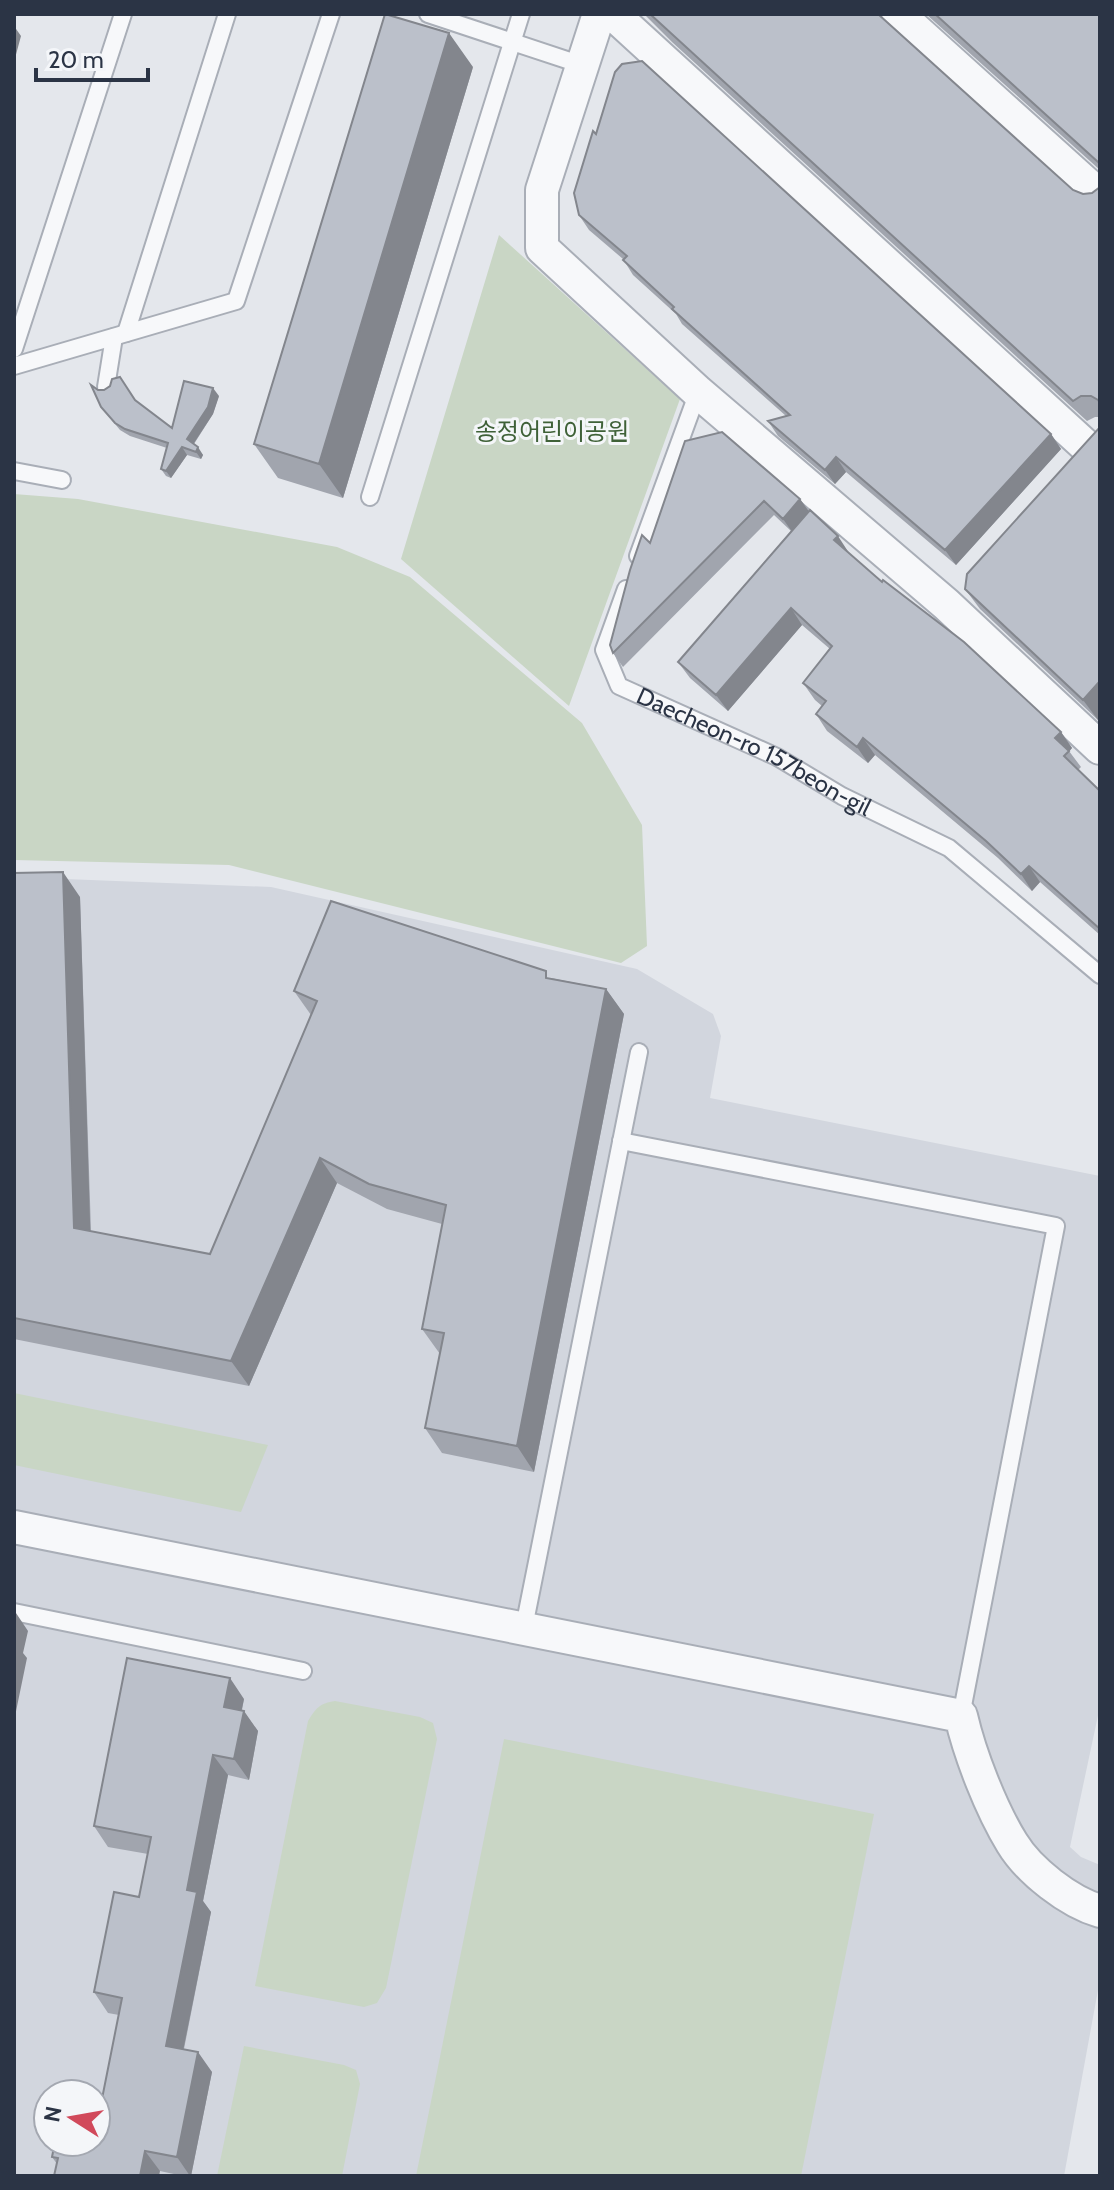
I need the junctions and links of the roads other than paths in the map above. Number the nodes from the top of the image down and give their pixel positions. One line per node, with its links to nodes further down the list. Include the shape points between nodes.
1 (123, 14): 13 (lane)
2 (227, 14): 12 (lane)
3 (331, 14): 12 (lane, via 236,301)
4 (428, 14): 9 (lane)
5 (521, 14): 9 (lane)
6 (599, 14): 10 (street)
7 (613, 14): 17 (street)
8 (898, 14): 11 (street)
9 (512, 42): 10 (lane); 20 (lane)
10 (582, 65): 16 (street, via 542,190 542,248)
11 (1100, 196)
12 (120, 335): 14 (lane); 15 (lane)
13 (14, 349)
14 (14, 366)
15 (106, 387)
16 (698, 392): 21 (street, via 956,593); 22 (lane, Daecheon-ro 157beon-gil, via 604,650 619,686 777,757 842,796 949,848)
17 (1085, 451)
18 (14, 471): 19 (lane)
19 (62, 480)
20 (370, 497)
21 (1100, 748)
22 (1100, 975)
23 (639, 1052): 24 (lane)
24 (621, 1141): 27 (lane); 29 (lane, via 1056,1226)
25 (14, 1527): 27 (street)
26 (14, 1612): 28 (lane)
27 (524, 1627): 29 (street)
28 (303, 1671)
29 (961, 1716): 30 (street, via 968,1750 1013,1845 1050,1884)
30 (1100, 1911)

